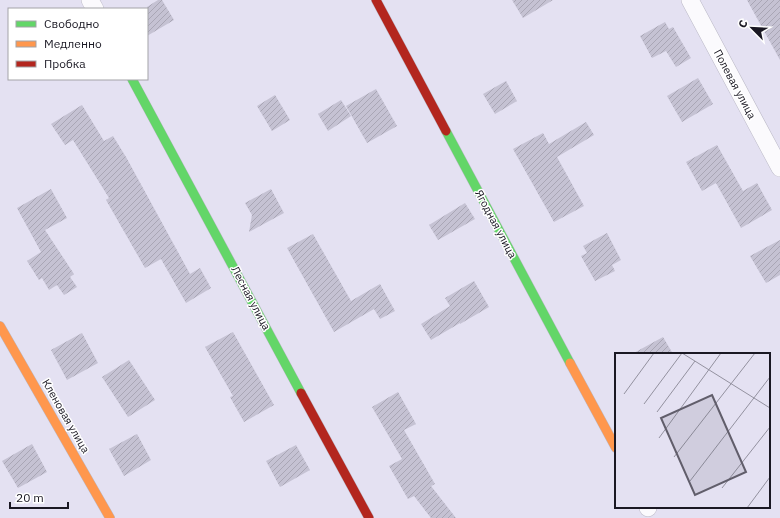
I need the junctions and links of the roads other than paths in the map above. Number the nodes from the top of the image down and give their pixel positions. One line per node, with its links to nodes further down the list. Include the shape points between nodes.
1 (376, 0): 6 (street, Ягодная улица)
2 (690, 0): 4 (street, Полевая улица)
3 (133, 80): 8 (street, Лесная улица)
4 (780, 168)
5 (0, 326): 7 (street, Кленовая улица)
6 (615, 446)
7 (110, 518)
8 (369, 518)

